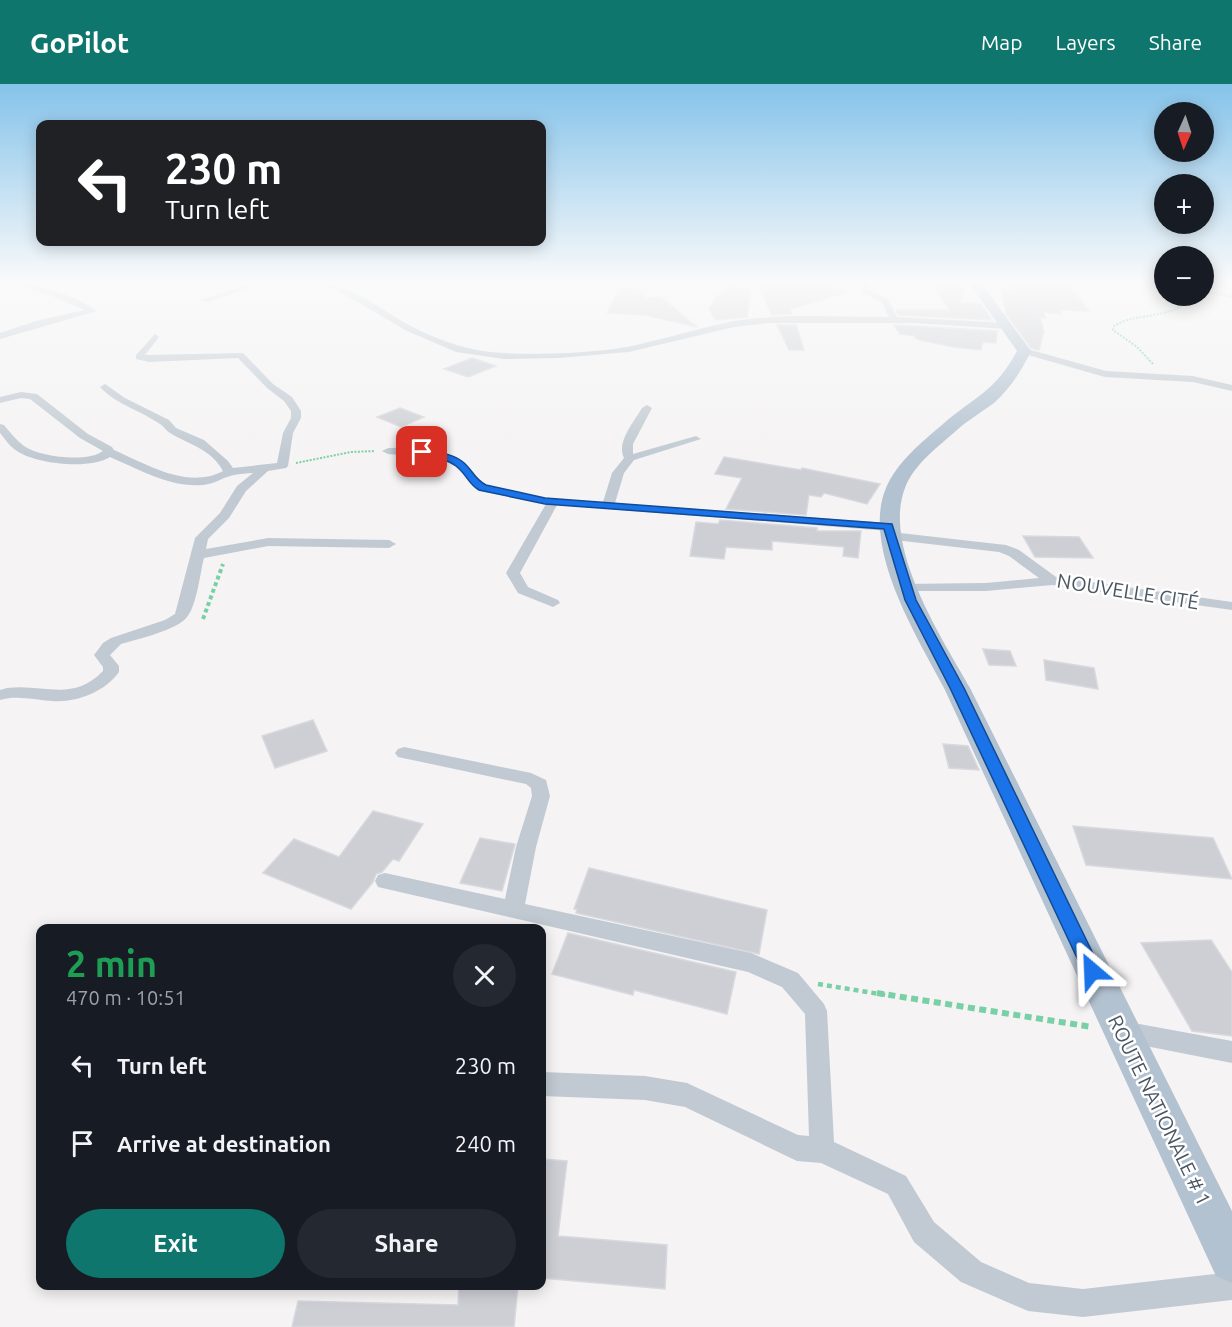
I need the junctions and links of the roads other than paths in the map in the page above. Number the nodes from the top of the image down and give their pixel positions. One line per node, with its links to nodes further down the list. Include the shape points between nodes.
1 (152, 341): 16 (street, via 139,357 240,355 288,399 296,418 288,434 282,466)
2 (438, 341): 3 (street, via 459,350 504,356 629,349)
3 (663, 341)
4 (1017, 341): 5 (main road)
5 (1024, 351): 7 (street, via 1105,374 1193,380); 21 (main road, ROUTE NATIONALE # 1, via 1015,370 992,396 958,419 921,453 895,489)
6 (105, 387): 17 (street, via 172,430 200,442)
7 (1232, 388)
8 (0, 400): 13 (street, via 33,396)
9 (647, 408): 14 (street, via 627,444)
10 (0, 427): 15 (street, via 22,450 40,456)
11 (696, 439): 14 (street)
12 (388, 451): 19 (street, NOUVELLE CITÉ, via 447,457 460,464 473,483 483,488)
13 (109, 452): 15 (street); 18 (street)
14 (630, 458): 20 (street, via 618,472)
15 (90, 461): 18 (street)
16 (266, 468): 17 (street); 23 (street, via 241,489 225,515 202,538)
17 (229, 472): 18 (street, via 219,478 197,481)
18 (165, 476)
19 (553, 502): 20 (street, NOUVELLE CITÉ); 26 (street, via 513,573 525,593)
20 (609, 506): 21 (street, NOUVELLE CITÉ)
21 (890, 531): 24 (street, NOUVELLE CITÉ, via 1001,548); 25 (main road, ROUTE NATIONALE # 1)
22 (389, 544): 23 (street, via 284,541)
23 (196, 555): 28 (street, via 181,615 170,623 108,646 102,655 112,669 104,680 63,696 25,691)
24 (1052, 581): 25 (street, via 986,587); 27 (street, NOUVELLE CITÉ)
25 (906, 586): 32 (main road, ROUTE NATIONALE # 1)
26 (553, 603)
27 (1232, 606)
28 (0, 695)
29 (404, 753): 31 (street, via 531,779 540,785 541,796)
30 (385, 881): 31 (street)
31 (513, 910): 35 (street, via 752,963 790,980 816,1011)
32 (1122, 1032): 33 (street); 36 (main road, ROUTE NATIONALE # 1)
33 (1232, 1052)
34 (546, 1084): 35 (street, via 645,1088 687,1095 797,1148)
35 (822, 1150): 37 (street, via 897,1185 924,1232 971,1272 1028,1297 1083,1302)
36 (1232, 1260)
37 (1232, 1286)

